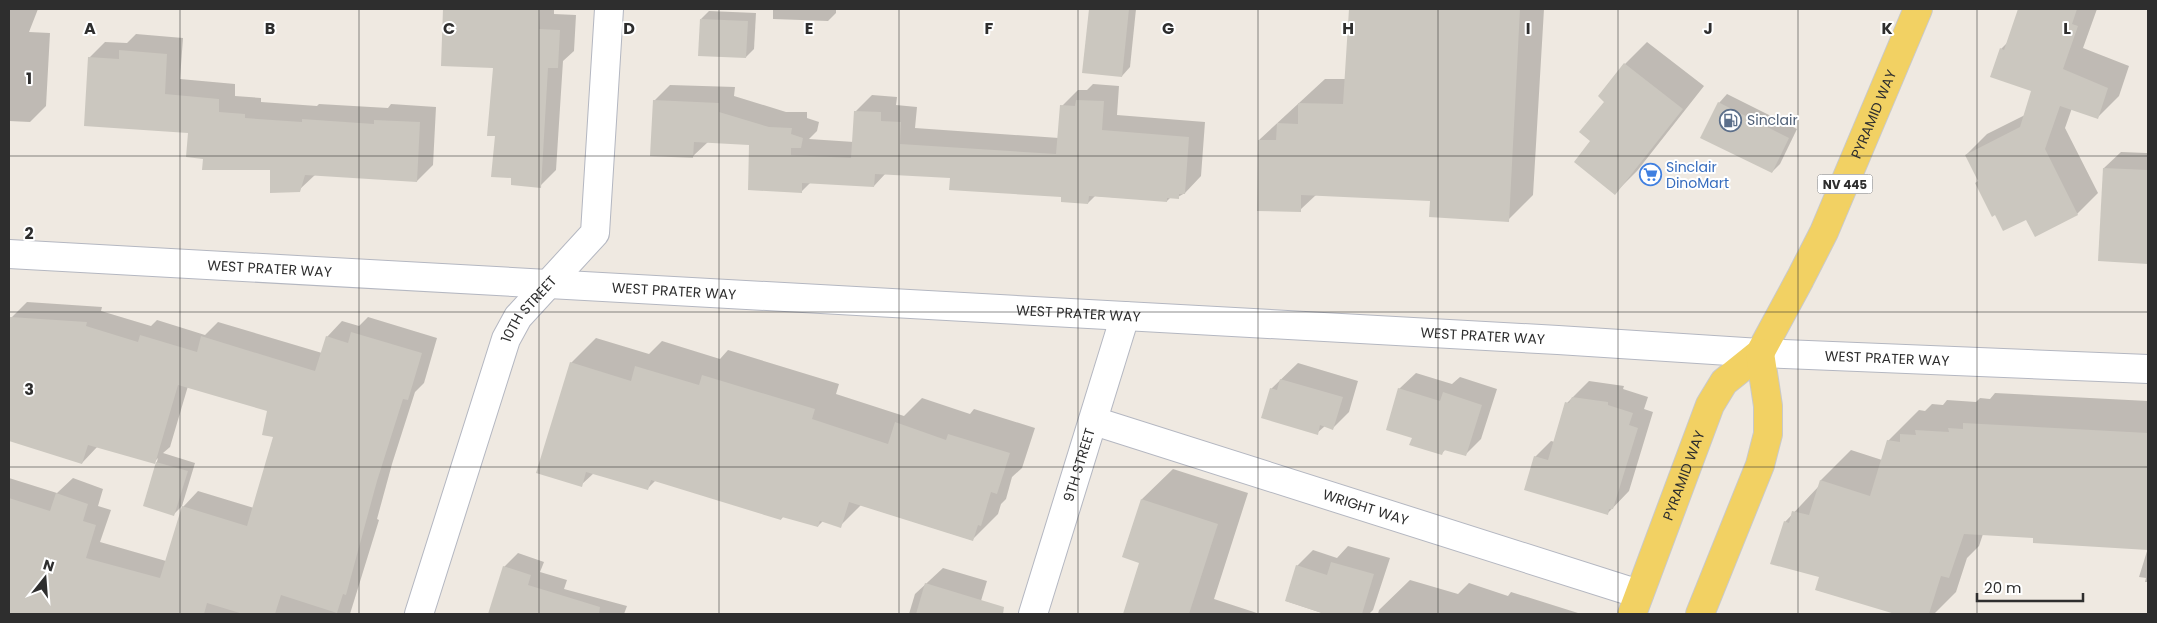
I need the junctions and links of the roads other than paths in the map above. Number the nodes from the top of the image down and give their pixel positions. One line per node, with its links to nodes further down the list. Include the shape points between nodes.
1 (609, 9): 4 (main road, 10TH STREET, via 595,233)
2 (1918, 9): 6 (main road, PYRAMID WAY / NV 445, via 1824,232)
3 (9, 254): 4 (main road, WEST PRATER WAY)
4 (548, 285): 5 (main road, WEST PRATER WAY); 11 (main road, 10TH STREET, via 518,318 506,339)
5 (1125, 316): 6 (main road, WEST PRATER WAY); 8 (main road, 9TH STREET)
6 (1760, 353): 7 (main road, WEST PRATER WAY); 9 (main road, PYRAMID WAY / NV 445, via 1724,382 1710,405); 10 (main road, via 1768,406 1768,434 1760,464)
7 (2148, 369)
8 (1094, 421): 9 (main road, WRIGHT WAY); 12 (main road, 9TH STREET)
9 (1635, 604)
10 (1703, 613)
11 (419, 614)
12 (1033, 614)

